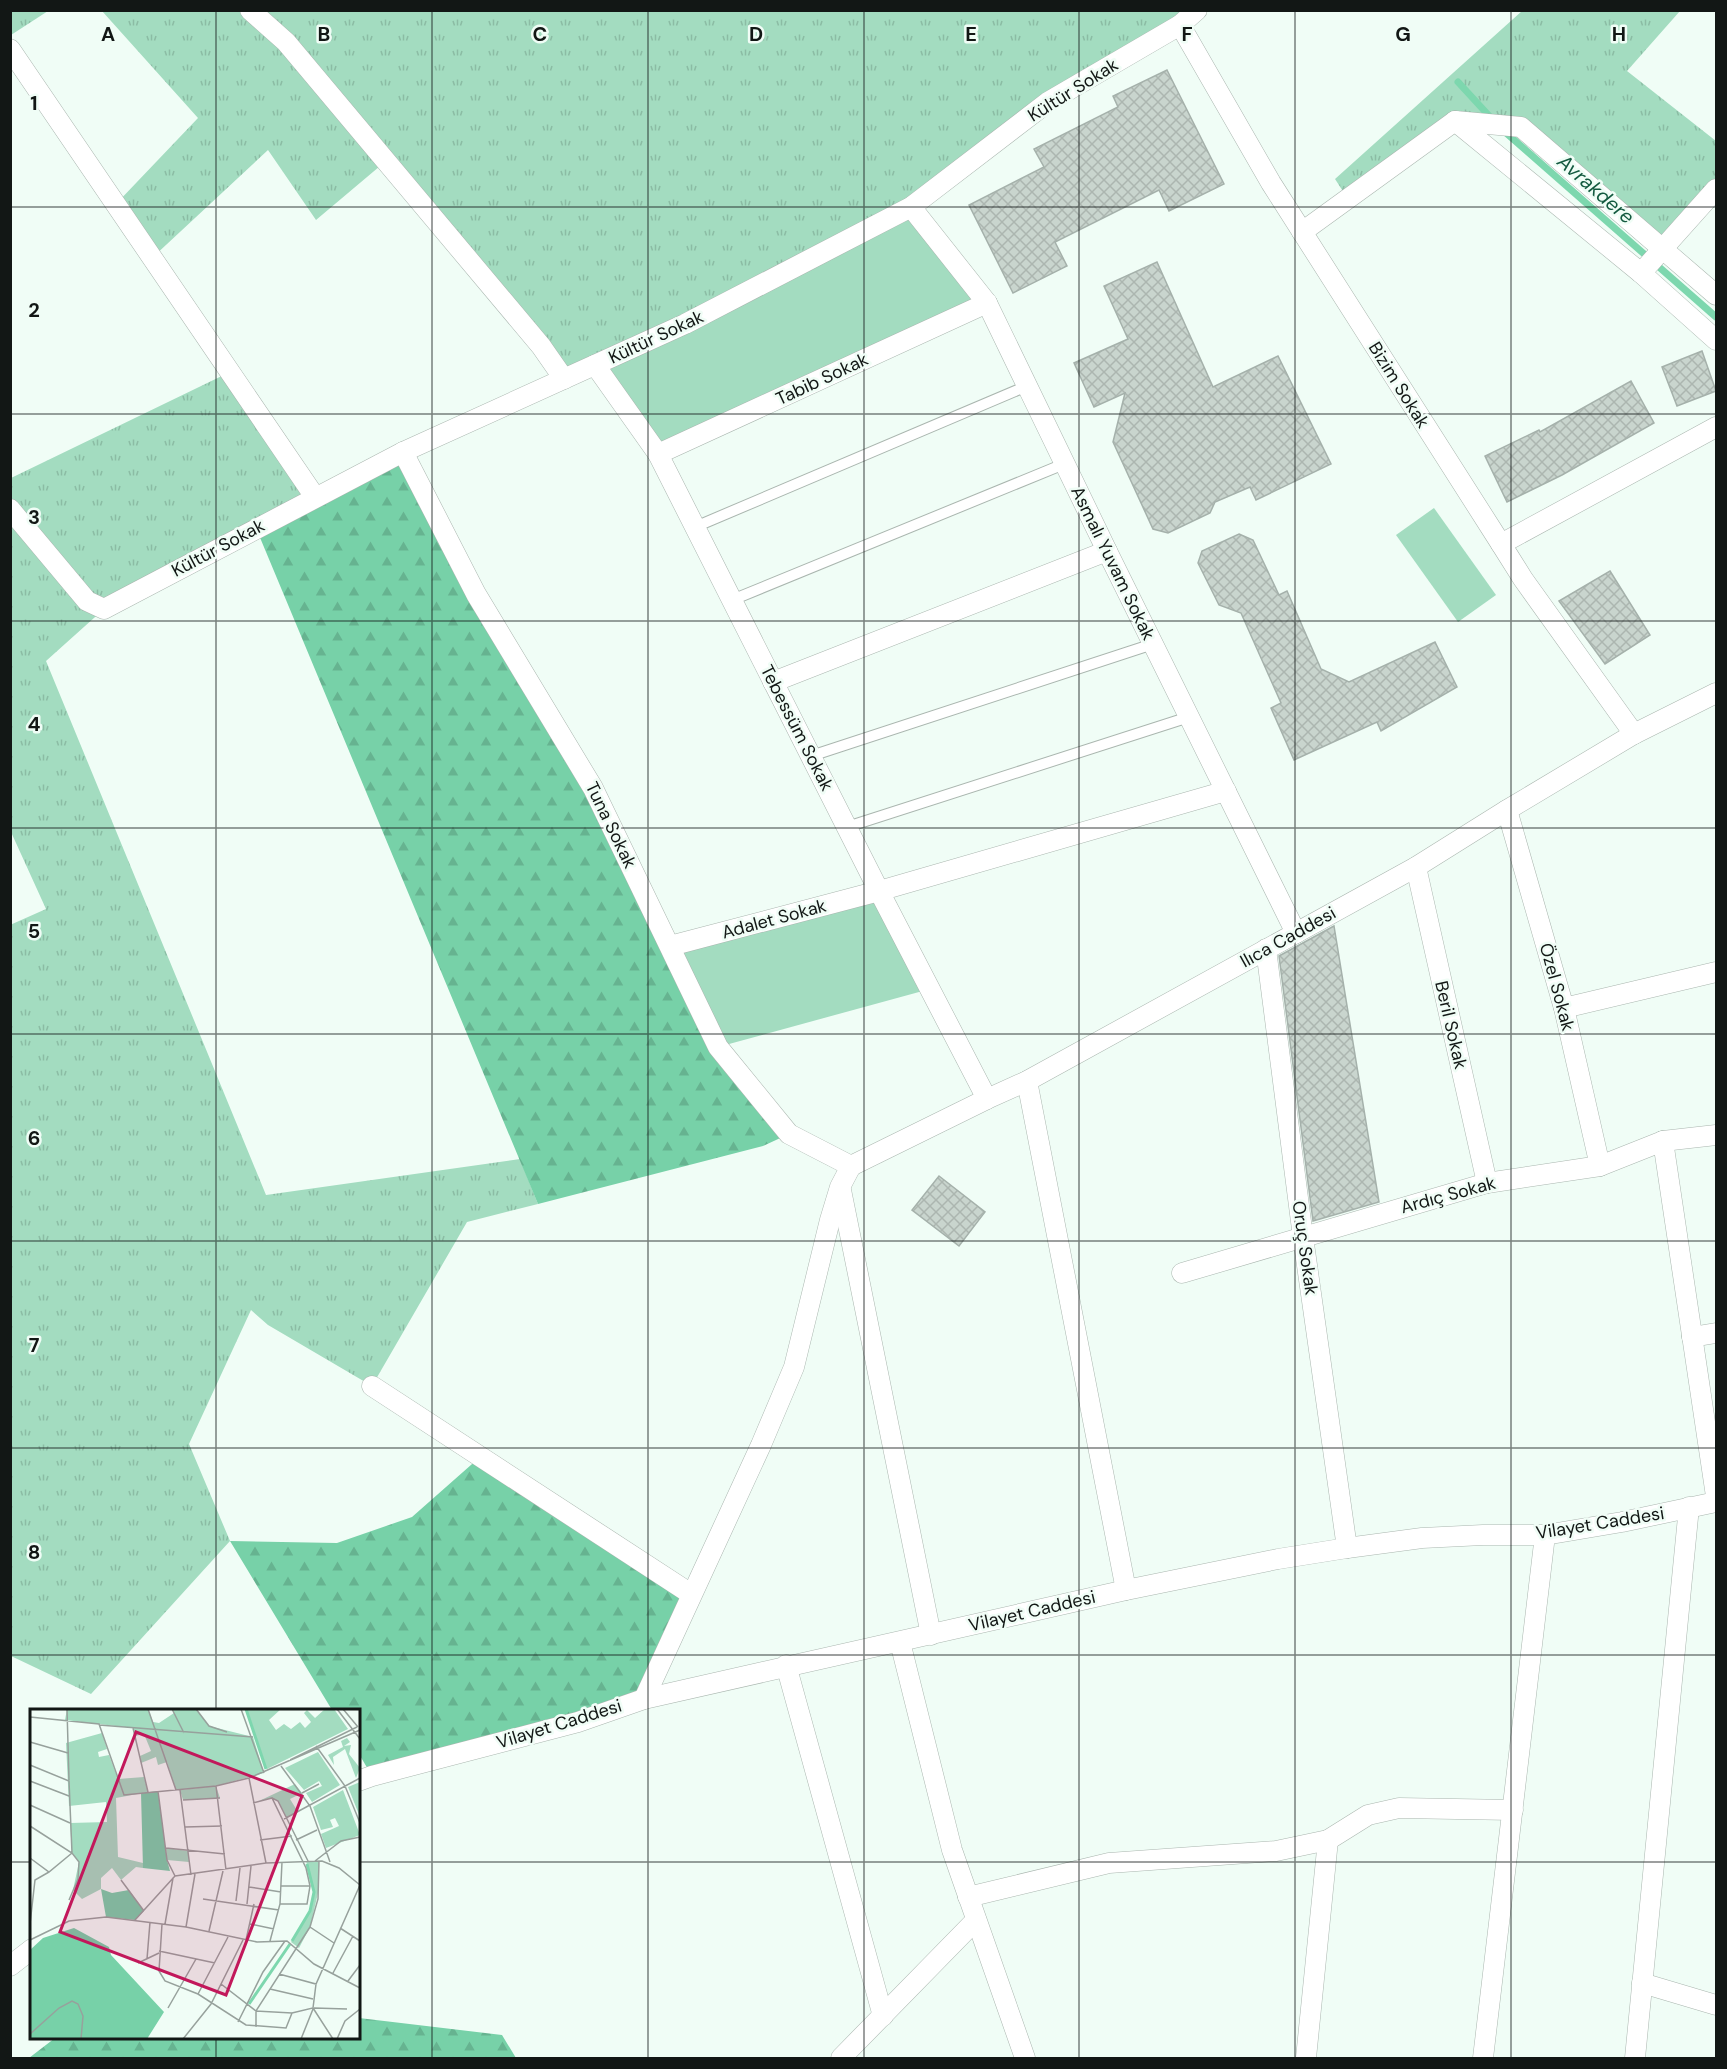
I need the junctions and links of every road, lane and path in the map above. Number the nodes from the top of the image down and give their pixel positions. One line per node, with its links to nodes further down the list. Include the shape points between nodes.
1 (250, 10): 15 (street, via 286,42 541,346)
2 (1197, 10): 3 (street, Kültür Sokak)
3 (1180, 25): 7 (street, Kültür Sokak, via 1048,102); 8 (street, Bizim Sokak)
4 (10, 49): 21 (street)
5 (1455, 121): 8 (street); 9 (street, via 1521,127); 10 (street)
6 (1716, 189): 9 (street)
7 (911, 207): 12 (street, Asmalı Yuvam Sokak); 14 (street, Kültür Sokak, via 685,324)
8 (1302, 232): 24 (street, Bizim Sokak)
9 (1663, 248): 10 (street); 11 (street)
10 (1641, 273): 13 (street)
11 (1716, 294)
12 (987, 303): 16 (street, Asmalı Yuvam Sokak); 19 (street, Tabib Sokak)
13 (1716, 340)
14 (595, 365): 15 (street, Kültür Sokak); 19 (street, Tebessüm Sokak)
15 (564, 379): 18 (street, Kültür Sokak)
16 (1027, 386): 20 (street, Asmalı Yuvam Sokak); 23 (lane)
17 (1716, 427): 24 (street)
18 (403, 452): 21 (street, Kültür Sokak); 39 (street, Tuna Sokak, via 476,594 593,788)
19 (658, 454): 23 (street, Tebessüm Sokak)
20 (1065, 464): 25 (street, Asmalı Yuvam Sokak); 26 (lane)
21 (315, 497): 22 (street, Kültür Sokak, via 104,609 87,602)
22 (10, 509)
23 (694, 527): 26 (street, Tebessüm Sokak)
24 (1501, 544): 31 (street, Bizim Sokak)
25 (1107, 551): 27 (street, Asmalı Yuvam Sokak); 28 (street)
26 (732, 600): 28 (street, Tebessüm Sokak)
27 (1153, 644): 30 (street, Asmalı Yuvam Sokak); 32 (lane)
28 (773, 682): 32 (street, Tebessüm Sokak)
29 (1716, 693): 31 (street, Ilıca Caddesi)
30 (1189, 717): 33 (street, Asmalı Yuvam Sokak); 35 (lane)
31 (1634, 734): 34 (street, Ilıca Caddesi)
32 (810, 756): 35 (street, Tebessüm Sokak)
33 (1226, 791): 37 (street, Adalet Sokak); 38 (street, Asmalı Yuvam Sokak)
34 (1507, 810): 36 (street, Ilıca Caddesi); 42 (street, Özel Sokak)
35 (847, 827): 37 (street, Tebessüm Sokak)
36 (1416, 867): 38 (street, Ilıca Caddesi); 49 (street, Beril Sokak)
37 (879, 891): 39 (street, Adalet Sokak); 44 (street, Tebessüm Sokak)
38 (1296, 933): 40 (street, Ilıca Caddesi)
39 (670, 946): 47 (street, Tuna Sokak, via 718,1047 789,1134)
40 (1266, 949): 43 (street, Ilıca Caddesi); 51 (street, Oruç Sokak)
41 (1716, 972): 42 (street)
42 (1564, 1008): 48 (street, Özel Sokak)
43 (1027, 1081): 44 (street, Ilıca Caddesi); 61 (street)
44 (987, 1099): 47 (street, Ilıca Caddesi)
45 (1716, 1136): 46 (street, Ardıç Sokak)
46 (1663, 1142): 48 (street, Ardıç Sokak); 54 (street)
47 (851, 1166): 50 (street)
48 (1600, 1166): 49 (street, Ardıç Sokak)
49 (1487, 1183): 51 (street, Ardıç Sokak)
50 (840, 1187): 62 (street, via 794,1367); 63 (street)
51 (1303, 1237): 52 (street, Ardıç Sokak); 60 (street, Oruç Sokak)
52 (1182, 1273)
53 (1716, 1334): 54 (street)
54 (1692, 1337): 56 (street)
55 (372, 1386): 62 (street)
56 (1716, 1496)
57 (1716, 1502): 58 (street, Vilayet Caddesi)
58 (1689, 1507): 59 (street, Vilayet Caddesi); 74 (street)
59 (1545, 1535): 60 (street, Vilayet Caddesi, via 1422,1538); 68 (street)
60 (1347, 1548): 61 (street, Vilayet Caddesi)
61 (1126, 1590): 63 (street, Vilayet Caddesi)
62 (692, 1594): 66 (street)
63 (931, 1635): 64 (street, Vilayet Caddesi)
64 (900, 1642): 65 (street, Vilayet Caddesi); 70 (street, via 952,1850)
65 (786, 1665): 66 (street, Vilayet Caddesi); 76 (street)
66 (644, 1699): 67 (street, Vilayet Caddesi, via 578,1722)
67 (360, 1780)
68 (1513, 1810): 69 (street, via 1399,1808 1368,1815); 80 (street)
69 (1328, 1840): 70 (street, via 1276,1851 1109,1863); 79 (street)
70 (968, 1897): 71 (street)
71 (976, 1920): 76 (street); 78 (street)
72 (30, 1951): 73 (street)
73 (10, 1966)
74 (1642, 1983): 75 (street); 81 (street)
75 (1716, 2005)
76 (883, 2016): 77 (street)
77 (841, 2058)
78 (1025, 2058)
79 (1306, 2058)
80 (1483, 2058)
81 (1635, 2058)

